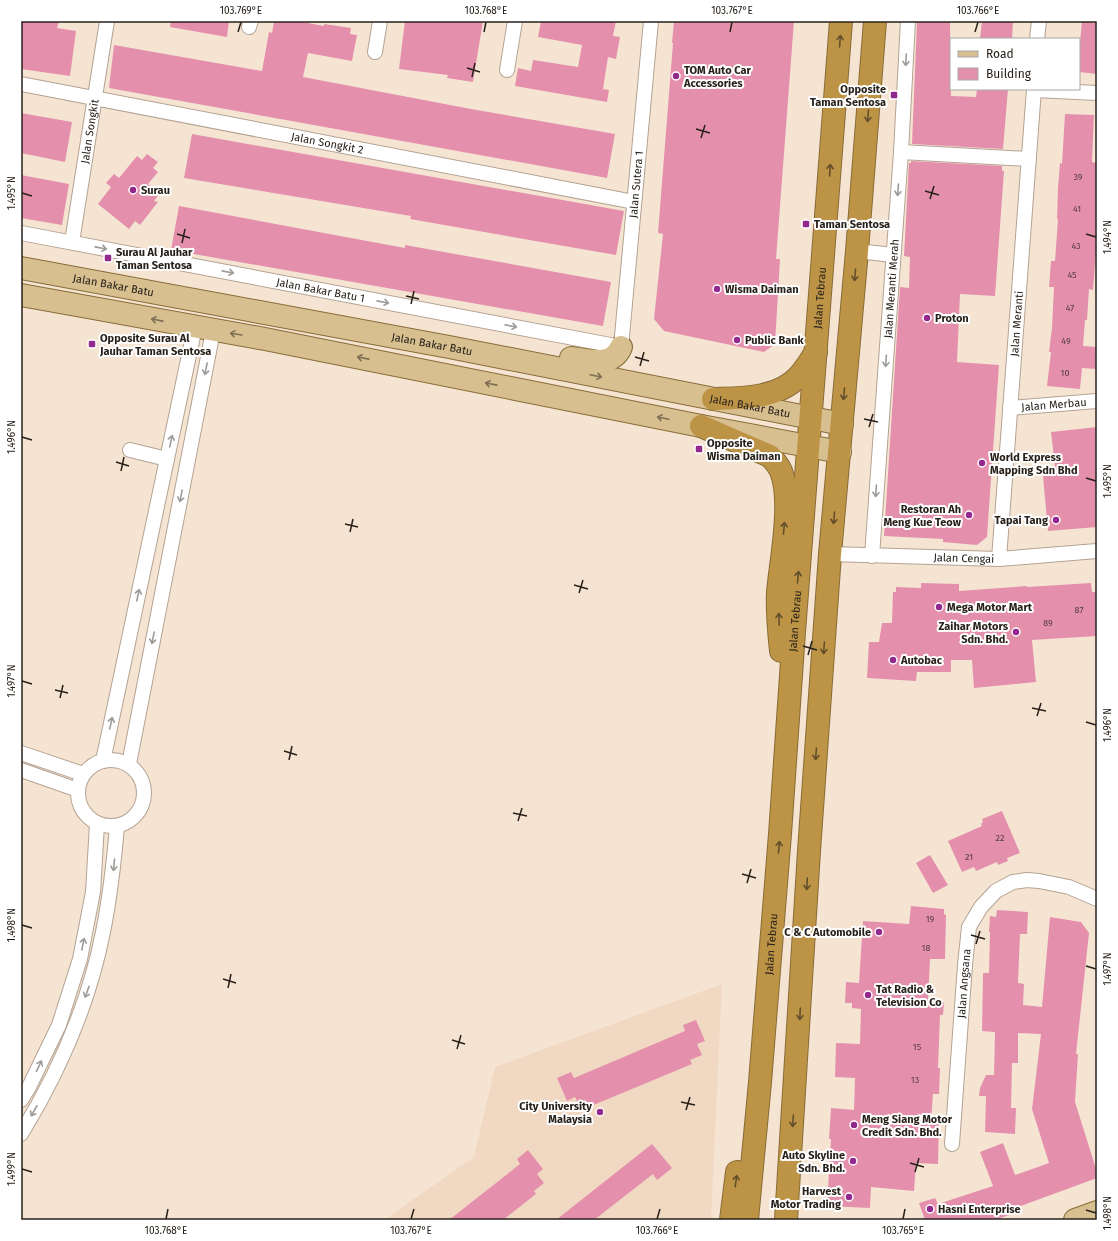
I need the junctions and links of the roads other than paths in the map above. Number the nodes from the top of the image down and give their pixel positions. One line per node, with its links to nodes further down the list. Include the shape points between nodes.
1 (107, 21): 15 (street, Jalan Songkit)
2 (380, 21): 10 (street)
3 (515, 21): 11 (street)
4 (651, 21): 18 (street, Jalan Sutera 1)
5 (841, 21): 29 (highway, Jalan Tebrau, one-way to 5)
6 (875, 21): 21 (highway, one-way to 21)
7 (908, 21): 16 (street, Jalan Meranti Merah, one-way to 16)
8 (1039, 21): 9 (street)
9 (1037, 38)
10 (375, 52)
11 (506, 70)
12 (21, 84): 15 (street, Jalan Songkit 2)
13 (1034, 90): 14 (street); 17 (street, Jalan Meranti)
14 (1097, 93)
15 (95, 98): 18 (street, Jalan Songkit 2); 20 (street, Jalan Songkit)
16 (900, 152): 17 (street); 22 (street, Jalan Meranti Merah, one-way to 22)
17 (1029, 159): 33 (street, Jalan Meranti)
18 (634, 202): 28 (street, Jalan Sutera 1)
19 (21, 233): 20 (street, Jalan Bakar Batu 1)
20 (72, 242): 28 (street, Jalan Bakar Batu 1, one-way to 28)
21 (857, 251): 22 (street); 35 (highway, one-way to 35)
22 (893, 255): 43 (street, Jalan Meranti Merah, one-way to 43)
23 (21, 268): 27 (main road, Jalan Bakar Batu)
24 (21, 272): 26 (main road, via 171,300 201,313)
25 (21, 295): 26 (main road, one-way to 25)
26 (205, 326): 27 (main road, via 222,313 232,313 362,336); 36 (main road, one-way to 26); 40 (street, one-way to 26); 48 (street, one-way to 48)
27 (449, 347): 30 (main road, Jalan Bakar Batu)
28 (621, 347): 30 (main road, via 611,359 601,361 550,357)
29 (816, 352): 31 (highway, via 792,383 778,390 749,397); 34 (highway, Jalan Tebrau)
30 (530, 363): 31 (main road, Jalan Bakar Batu, one-way to 31)
31 (713, 399): 34 (main road, Jalan Bakar Batu)
32 (1097, 401): 33 (street, Jalan Merbau)
33 (1010, 408): 44 (street, Jalan Meranti)
34 (810, 419): 35 (main road, Jalan Bakar Batu); 37 (highway, Jalan Tebrau)
35 (842, 424): 39 (highway)
36 (701, 426): 37 (main road); 45 (highway, one-way to 36, via 778,594 786,508 786,490 781,471 770,456)
37 (809, 446): 39 (main road); 45 (highway, Jalan Tebrau, one-way to 37)
38 (130, 450): 40 (street)
39 (840, 452): 42 (highway, one-way to 42)
40 (168, 459): 47 (street, one-way to 40)
41 (1097, 551): 44 (street, Jalan Cengai)
42 (830, 554): 43 (street, Jalan Cengai); 62 (highway, one-way to 62)
43 (872, 556): 44 (street, Jalan Cengai)
44 (999, 559)
45 (788, 713): 55 (highway, Jalan Tebrau, one-way to 45)
46 (21, 753): 50 (street)
47 (103, 761): 48 (street, via 116,760); 50 (street)
48 (129, 764): 53 (street, via 143,782 143,805 137,815)
49 (21, 770): 51 (street)
50 (83, 774): 51 (street)
51 (78, 790): 52 (street, via 82,810)
52 (97, 824): 53 (street); 56 (street, one-way to 52, via 59,1025 80,959 93,892)
53 (117, 826): 57 (street, one-way to 57, via 106,918 89,986 71,1037 48,1086)
54 (1097, 899): 58 (street, Jalan Angsana, via 1069,887 1027,880 1013,882 996,891 980,907 969,927)
55 (765, 1011): 60 (highway, one-way to 55, via 750,1080); 61 (highway, Jalan Tebrau)
56 (21, 1100)
57 (21, 1134)
58 (952, 1144)
59 (1097, 1212): 63 (main road)
60 (731, 1220)
61 (747, 1220)
62 (786, 1220)
63 (1075, 1220)

